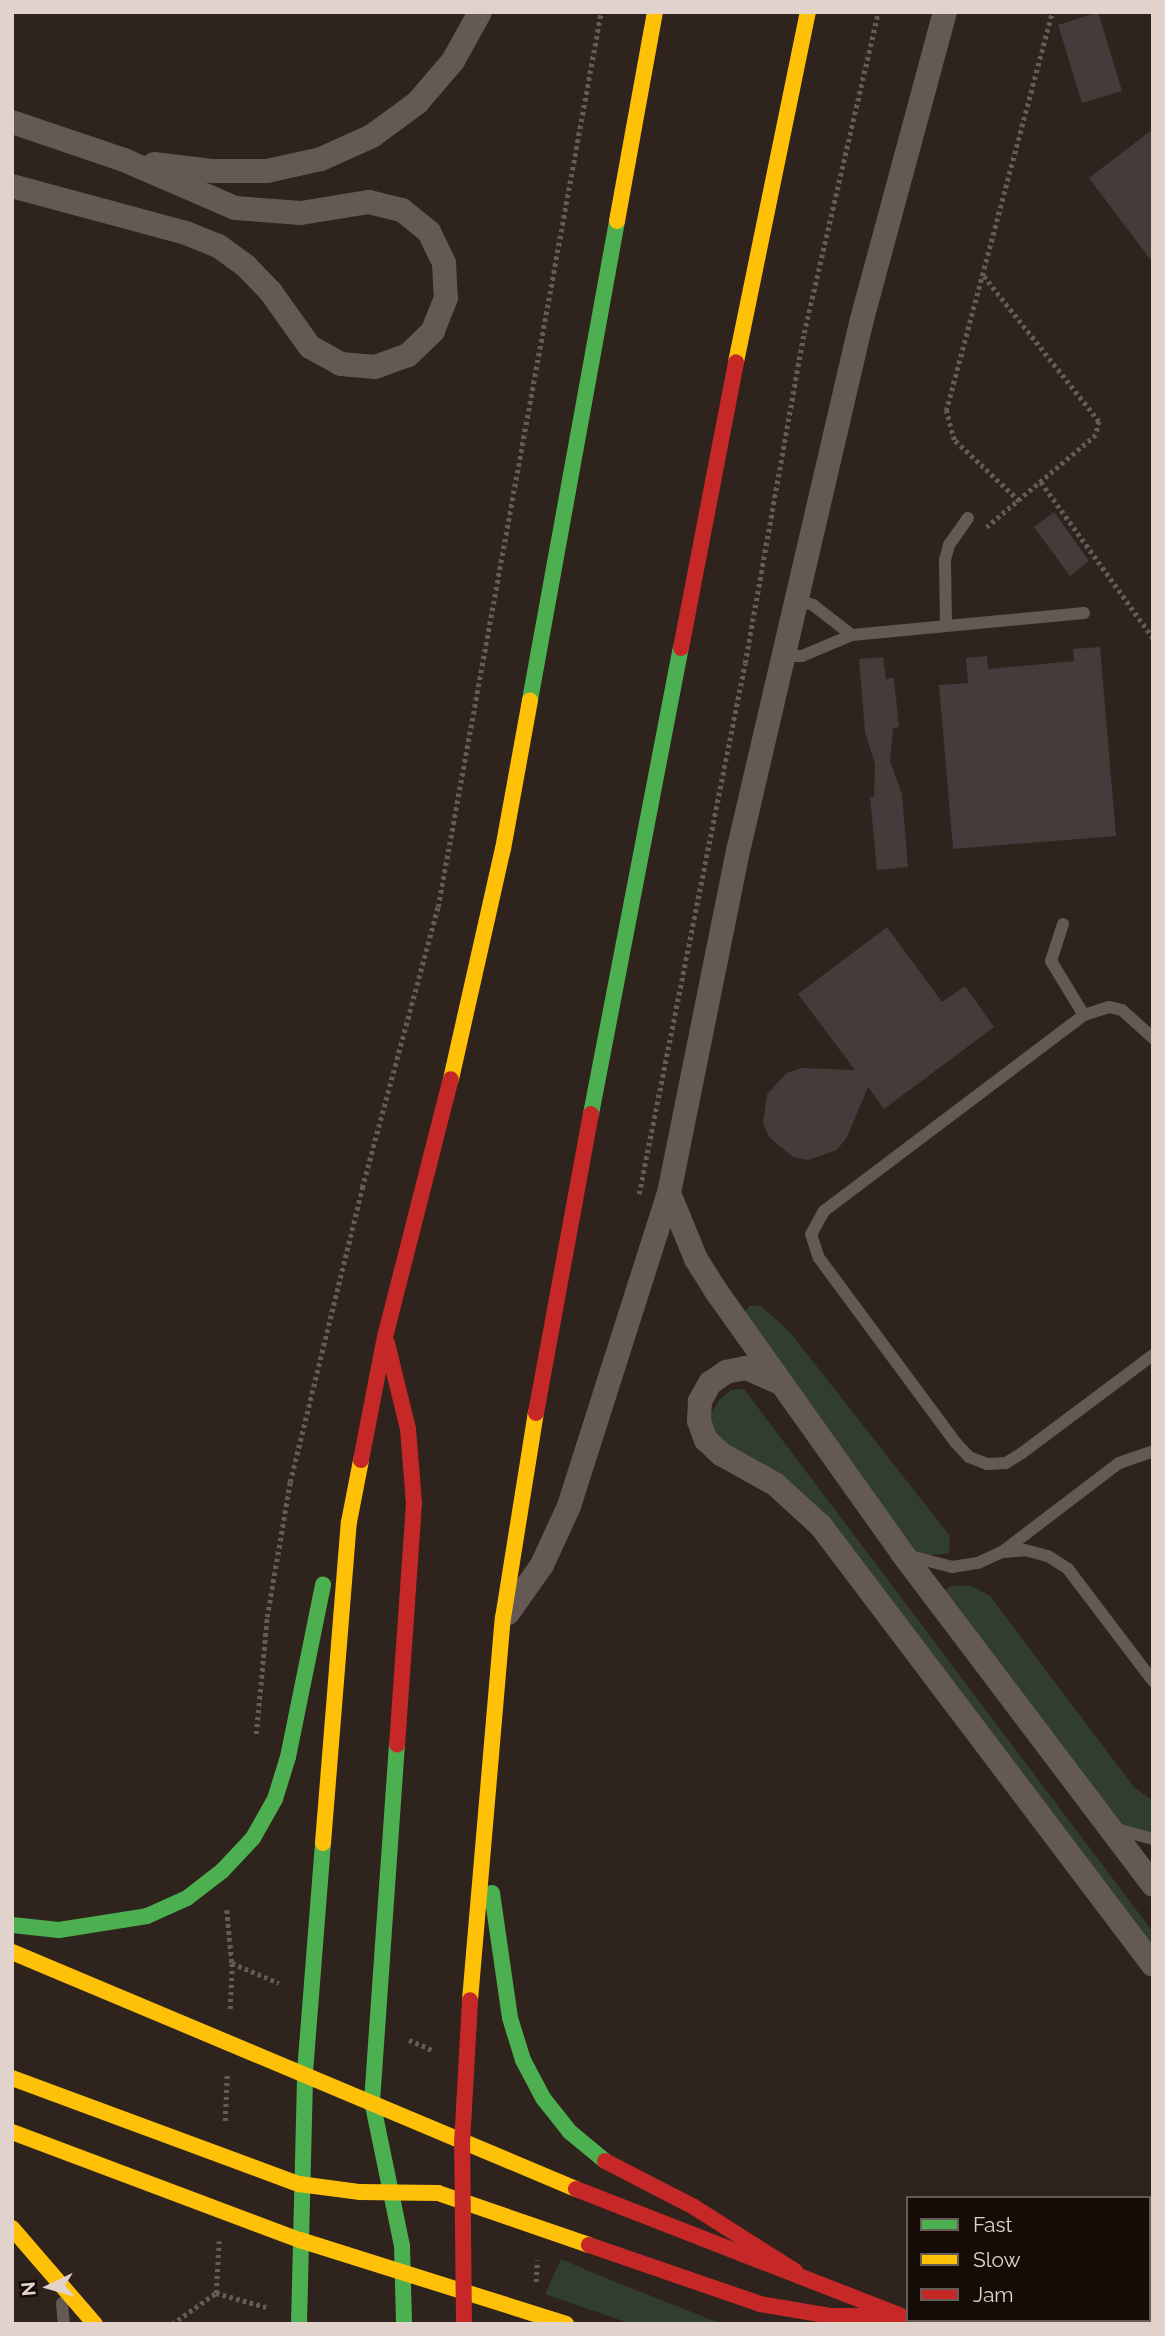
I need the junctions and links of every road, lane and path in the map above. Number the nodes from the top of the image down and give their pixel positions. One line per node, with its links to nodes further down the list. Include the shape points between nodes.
1 (480, 12): 9 (street, via 453,61 417,103 372,136 321,159 267,171 212,172)
2 (601, 12): 37 (path, via 438,907 362,1188 290,1482 267,1617)
3 (654, 12): 28 (main road, via 500,862 433,1162)
4 (808, 12): 35 (main road, via 768,197 548,1339)
5 (878, 12): 27 (path, via 804,333 745,663)
6 (945, 12): 17 (street, via 861,323)
7 (1052, 12): 13 (path)
8 (12, 122): 9 (street)
9 (124, 160): 11 (street, via 235,208 301,213 369,202 402,210 429,232 444,263 446,298 433,331 408,355 375,367 341,364 310,347 270,290 218,246 186,233)
10 (12, 186): 11 (street)
11 (43, 196): 12 (street)
12 (12, 205)
13 (984, 276): 14 (path, via 1099,421 1096,435); 15 (path, via 948,400 946,423 954,440)
14 (1041, 482): 15 (path); 21 (path)
15 (1019, 501): 16 (path, via 988,526 976,526)
16 (968, 519): 19 (lane, via 949,545 945,560)
17 (797, 600): 20 (lane, via 813,605); 22 (street)
18 (1084, 613): 19 (lane)
19 (946, 625): 20 (lane)
20 (852, 635): 22 (lane, via 802,656)
21 (1153, 638)
22 (785, 656): 26 (street, via 738,847)
23 (1063, 924): 24 (lane, via 1051,961)
24 (1084, 1015): 25 (lane, via 1109,1007 1122,1010); 29 (lane, via 824,1211 811,1234 813,1247 956,1443 969,1457 987,1464 1006,1463 1022,1454)
25 (1153, 1038)
26 (668, 1193): 30 (street, via 703,1270); 35 (street, via 565,1516 542,1565)
27 (636, 1209)
28 (385, 1337): 32 (main road); 49 (main road, via 404,1408 414,1503)
29 (1153, 1355)
30 (782, 1384): 34 (street); 46 (street, via 765,1372 746,1368 726,1371 710,1383 700,1401 699,1421 706,1440 720,1454 775,1484 821,1526)
31 (1153, 1451): 33 (lane, via 1119,1463)
32 (349, 1522): 41 (main road, via 313,1617 288,1757 275,1799 253,1838); 47 (main road)
33 (1002, 1552): 34 (lane, via 978,1563 952,1567); 36 (lane, via 1025,1550 1048,1556 1068,1569)
34 (902, 1553): 39 (street)
35 (503, 1618): 38 (main road)
36 (1153, 1681)
37 (255, 1741)
38 (482, 1825): 51 (main road); 58 (main road, via 510,2018 523,2060 543,2098 570,2132 603,2160 694,2207)
39 (1108, 1825): 40 (lane); 42 (street)
40 (1153, 1839)
41 (222, 1871): 43 (main road, via 187,1898 147,1916 59,1930); 45 (path)
42 (1153, 1885)
43 (12, 1925)
44 (12, 1952): 47 (main road)
45 (232, 1963)
46 (1153, 1965)
47 (305, 2072): 49 (main road); 52 (main road)
48 (12, 2078): 52 (main road)
49 (372, 2101): 51 (main road); 53 (main road)
50 (12, 2132): 56 (main road)
51 (462, 2144): 54 (main road); 58 (main road)
52 (299, 2184): 53 (main road); 56 (main road)
53 (390, 2191): 54 (main road); 59 (main road)
54 (462, 2198): 60 (main road); 63 (main road, via 760,2304 830,2316)
55 (12, 2228): 57 (main road)
56 (300, 2240): 59 (main road); 67 (main road)
57 (48, 2267): 64 (lane); 65 (main road)
58 (795, 2272): 62 (main road)
59 (405, 2274): 60 (main road); 68 (main road)
60 (465, 2292): 69 (main road); 70 (main road)
61 (216, 2293): 66 (path)
62 (906, 2318)
63 (906, 2318)
64 (64, 2324)
65 (95, 2324)
66 (172, 2324)
67 (299, 2324)
68 (404, 2324)
69 (464, 2324)
70 (566, 2324)

